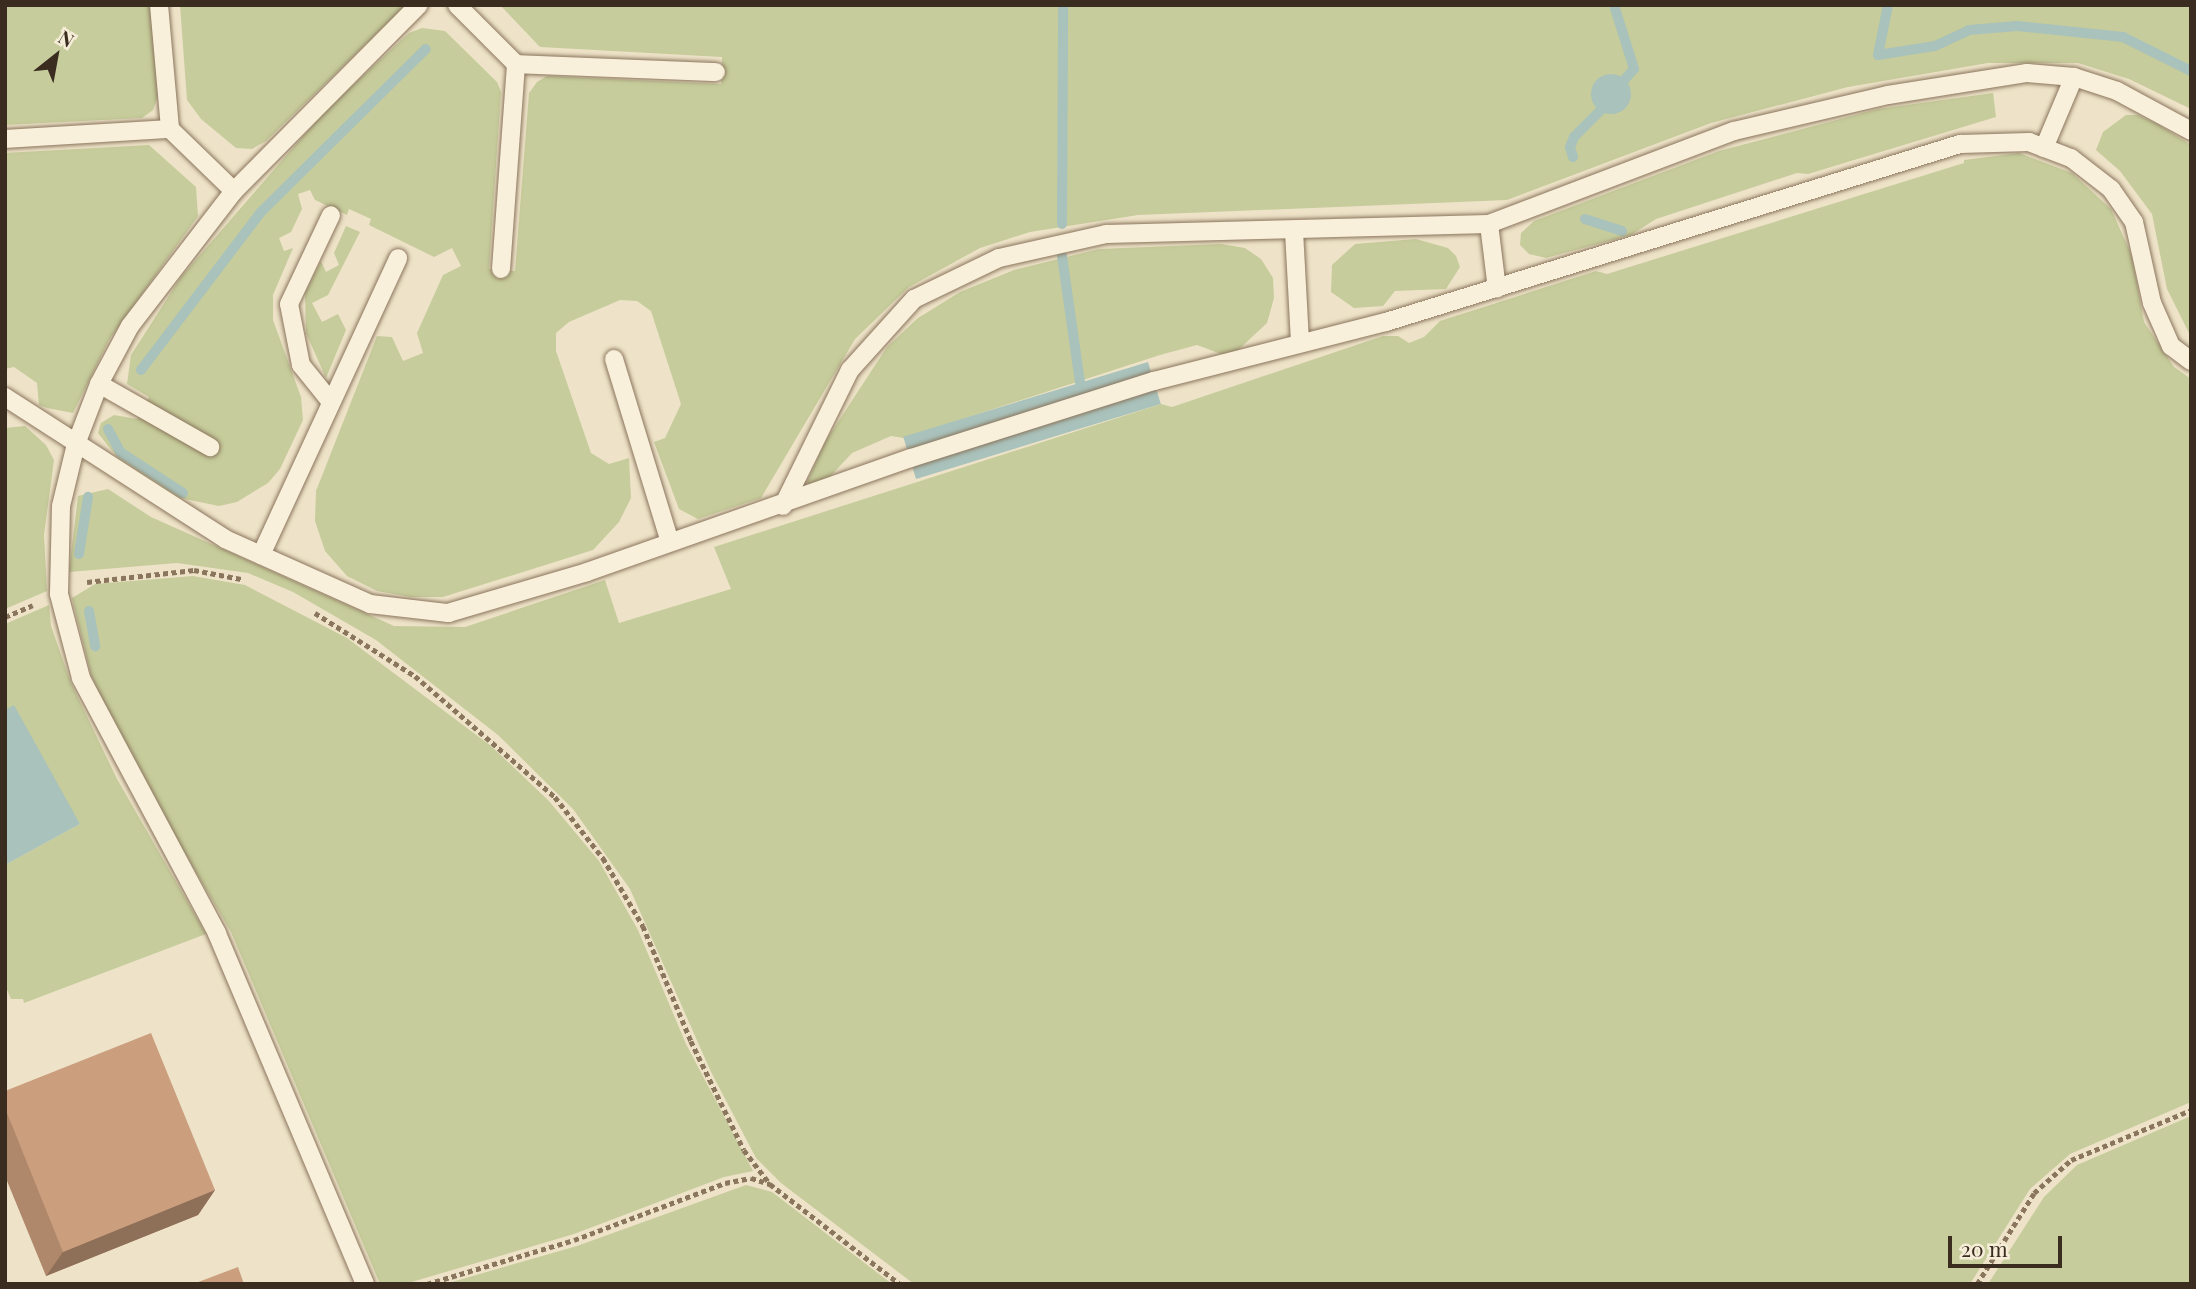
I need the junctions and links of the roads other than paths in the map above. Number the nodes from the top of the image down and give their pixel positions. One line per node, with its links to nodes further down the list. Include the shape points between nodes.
1 (159, 5): 7 (lane)
2 (419, 5): 11 (lane)
3 (457, 5): 4 (lane)
4 (516, 64): 5 (lane); 16 (lane)
5 (716, 72)
6 (2074, 77): 8 (lane, via 2117,91); 10 (lane); 13 (lane, via 2027,73 1980,78 1734,131)
7 (170, 129): 9 (lane); 11 (lane)
8 (2191, 131)
9 (5, 139)
10 (2044, 148): 17 (lane, via 2029,142 1960,144); 20 (lane, via 2071,159 2111,189 2134,222 2152,303 2171,346)
11 (234, 191): 21 (lane, via 130,326)
12 (331, 215): 23 (lane, via 289,304 301,365)
13 (1489, 224): 14 (lane); 17 (lane)
14 (1294, 231): 18 (lane); 26 (lane, via 1106,234 999,258 914,299 850,370)
15 (398, 258): 23 (lane)
16 (500, 269)
17 (1497, 289): 18 (lane)
18 (1300, 342): 26 (lane, via 962,442)
19 (614, 359): 27 (lane)
20 (2191, 361)
21 (99, 384): 24 (lane); 25 (lane)
22 (5, 397): 24 (lane)
23 (331, 402): 28 (lane)
24 (76, 444): 28 (lane, via 225,539); 29 (lane, via 61,506 59,594 81,678 217,933)
25 (210, 447)
26 (783, 506): 27 (lane)
27 (670, 542): 28 (lane, via 448,613 370,604)
28 (261, 555)
29 (365, 1284)

